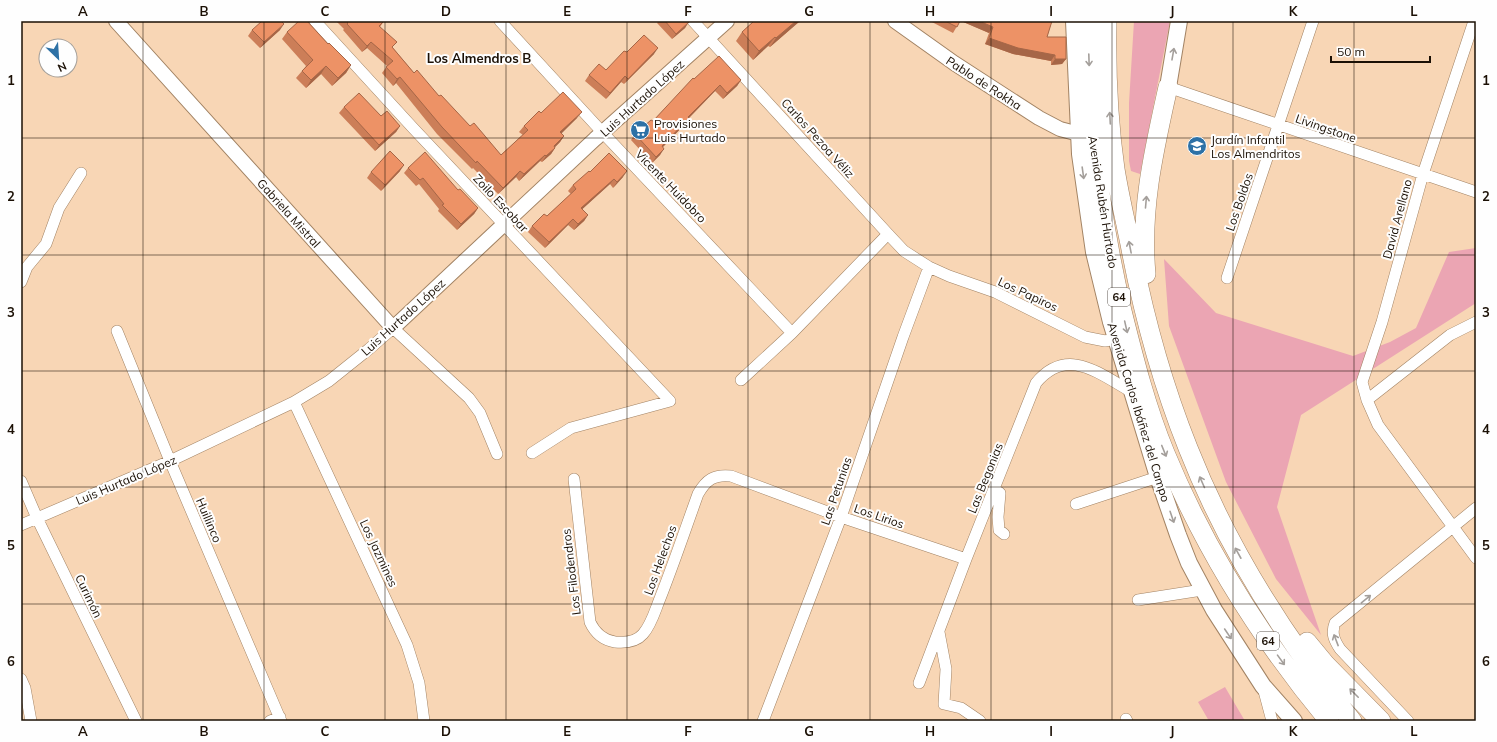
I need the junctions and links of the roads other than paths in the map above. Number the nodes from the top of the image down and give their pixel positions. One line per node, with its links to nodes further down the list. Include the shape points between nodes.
1 (116, 21): 27 (street, Gabriela Mistral)
2 (316, 21): 21 (street, Zoilo Escobar)
3 (500, 21): 16 (street, Vicente Huidobro)
4 (693, 21): 13 (street, Carlos Pezoa Véliz)
5 (727, 21): 13 (street, Luis Hurtado López)
6 (895, 21): 17 (street, Pablo de Rokha, via 1039,118 1060,129)
7 (1074, 21): 17 (main road, Avenida Carlos Ibáñez del Campo)
8 (1089, 21): 69 (highway, Avenida Rubén Hurtado / 64, one-way to 69, via 1094,150 1104,222 1124,318 1146,398 1184,496 1215,556 1274,650)
9 (1107, 21): 31 (highway, Avenida Rubén Hurtado / 64, one-way to 9, via 1135,272 1115,169 1109,111)
10 (1179, 21): 14 (main road, one-way to 10)
11 (1313, 21): 15 (street, Los Boldos)
12 (1474, 21): 19 (street, David Arellano)
13 (708, 38): 16 (street, Luis Hurtado López); 22 (street, Carlos Pezoa Véliz)
14 (1168, 87): 15 (street, Livingstone); 31 (highway, one-way to 14, via 1144,237 1152,156)
15 (1278, 125): 19 (street, Livingstone); 24 (street, Los Boldos)
16 (603, 133): 21 (street, Luis Hurtado López); 29 (street, Vicente Huidobro)
17 (1079, 134): 30 (main road, Avenida Carlos Ibáñez del Campo, one-way to 30, via 1094,252)
18 (81, 173): 25 (street, via 59,208 46,244 27,267)
19 (1423, 174): 20 (street, Livingstone); 34 (street, David Arellano, via 1382,322 1362,382)
20 (1476, 192)
21 (503, 225): 27 (street, Luis Hurtado López); 36 (street, Zoilo Escobar, via 670,401 571,428)
22 (888, 234): 23 (street, Carlos Pezoa Véliz, via 904,251); 29 (street)
23 (929, 267): 30 (street, Los Papiros, via 995,292 1085,336 1105,341); 46 (street, Las Petunias)
24 (1227, 278)
25 (21, 282)
26 (1476, 322): 34 (street, via 1450,335)
27 (393, 328): 35 (street, Luis Hurtado López, via 329,381); 37 (street, Gabriela Mistral, via 469,398 480,413)
28 (117, 332): 38 (street, Huillinco)
29 (792, 333): 32 (street)
30 (1116, 339): 33 (main road, Avenida Carlos Ibáñez del Campo)
31 (1156, 353): 53 (highway, Avenida Rubén Hurtado / 64, one-way to 31, via 1225,530 1188,450)
32 (741, 380)
33 (1132, 392): 40 (main road, Avenida Carlos Ibáñez del Campo); 43 (street, Las Begonias, via 1078,364 1066,364 1044,374 1036,384)
34 (1366, 400): 49 (street, David Arellano, via 1378,425)
35 (294, 402): 38 (street, Luis Hurtado López); 64 (street, Los Jazmines, via 407,645 419,683)
36 (532, 453)
37 (498, 454)
38 (170, 462): 47 (street, Luis Hurtado López); 61 (street, Huillinco)
39 (715, 476): 46 (street, Los Lirios, via 731,476); 57 (street, Los Helechos, via 704,484 698,494 648,629 635,640)
40 (1158, 477): 44 (street); 54 (main road, Avenida Carlos Ibáñez del Campo, one-way to 54, via 1178,535)
41 (574, 479): 57 (street, Los Filodendros, via 590,622 597,634 603,638)
42 (21, 481): 47 (street, Curimón)
43 (994, 489): 50 (street, via 1000,493 999,530); 52 (street, Las Begonias)
44 (1076, 504)
45 (1476, 508): 49 (street)
46 (842, 517): 52 (street, Los Lirios); 65 (street, Las Petunias)
47 (37, 518): 48 (street, Luis Hurtado López); 63 (street, Curimón)
48 (21, 525)
49 (1453, 527): 51 (street, David Arellano); 72 (street, one-way to 49, via 1340,649 1332,630 1335,623)
50 (1004, 534)
51 (1476, 558)
52 (966, 560): 56 (street, Las Begonias)
53 (1251, 577): 70 (highway, 64, via 1302,655); 71 (highway, one-way to 53, via 1326,665)
54 (1202, 590): 55 (street); 60 (main road, Avenida Carlos Ibáñez del Campo, one-way to 60)
55 (1138, 600)
56 (939, 631): 58 (street, Las Begonias); 66 (street, via 946,669 944,704 961,708)
57 (622, 642)
58 (919, 683)
59 (23, 684): 62 (street)
60 (1263, 686): 67 (street); 68 (main road, Avenida Carlos Ibáñez del Campo)
61 (277, 720)
62 (32, 721)
63 (136, 721)
64 (424, 721)
65 (763, 721)
66 (980, 721)
67 (1272, 721)
68 (1294, 721)
69 (1329, 721)
70 (1352, 721)
71 (1381, 721)
72 (1408, 721)

